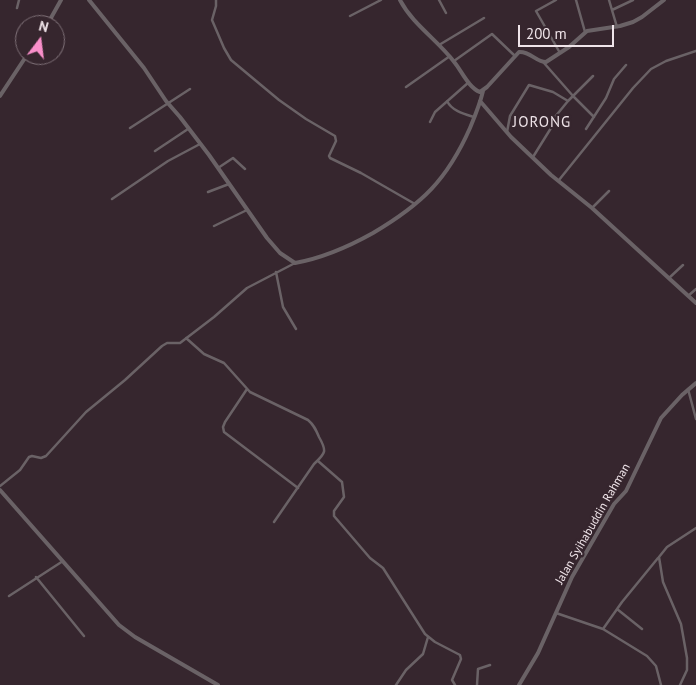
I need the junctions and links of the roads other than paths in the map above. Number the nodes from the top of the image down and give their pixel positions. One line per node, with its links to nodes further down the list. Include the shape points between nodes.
1 (19, 0): 13 (street)
2 (61, 0): 16 (street)
3 (89, 0): 40 (street, via 140,61)
4 (216, 0): 58 (street, via 212,20 231,60 279,100 335,136 330,158)
5 (381, 0): 17 (street)
6 (400, 0): 21 (street, via 407,12)
7 (440, 0): 15 (street)
8 (556, 0): 23 (street, via 536,11)
9 (576, 0): 20 (street)
10 (609, 0): 14 (street)
11 (633, 0): 14 (street)
12 (664, 0): 19 (street, via 638,20)
13 (17, 8)
14 (612, 10): 19 (street)
15 (446, 13)
16 (53, 15)
17 (350, 16)
18 (484, 18): 21 (street)
19 (617, 26): 20 (street)
20 (585, 32): 23 (street)
21 (439, 45): 24 (street)
22 (696, 51): 53 (street, via 651,69)
23 (560, 53): 27 (street)
24 (450, 56): 26 (street); 32 (street)
25 (515, 56): 26 (street, via 492,34); 27 (street, via 523,52); 34 (street)
26 (454, 61): 31 (street)
27 (544, 62): 36 (street)
28 (20, 65): 35 (street)
29 (626, 65): 42 (street, via 614,79)
30 (593, 76): 36 (street)
31 (468, 82): 34 (street); 38 (street)
32 (406, 87)
33 (190, 89): 40 (street)
34 (483, 92): 39 (street)
35 (0, 96)
36 (573, 96): 37 (street); 42 (street)
37 (568, 100): 47 (street, via 529,84 510,116); 50 (street, via 550,123 551,128)
38 (447, 101): 41 (street, via 449,106); 43 (street)
39 (480, 102): 41 (street); 47 (street)
40 (168, 104): 44 (street); 45 (street)
41 (474, 117): 58 (street, via 456,157 434,187)
42 (594, 117): 46 (street)
43 (430, 122)
44 (130, 128)
45 (188, 129): 48 (street); 49 (street)
46 (586, 129)
47 (507, 132): 50 (street)
48 (200, 144): 51 (street); 57 (street, via 168,161)
49 (155, 151)
50 (532, 157): 53 (street)
51 (218, 168): 52 (street, via 234,158); 54 (street)
52 (245, 169)
53 (558, 181): 59 (street)
54 (229, 184): 56 (street); 60 (street)
55 (609, 191): 59 (street)
56 (208, 192)
57 (112, 199)
58 (416, 204): 62 (street, via 341,250)
59 (592, 208): 65 (street)
60 (247, 210): 61 (street); 62 (street, via 272,245)
61 (214, 226)
62 (294, 264): 64 (street)
63 (684, 265): 65 (street)
64 (276, 272): 69 (street, via 284,307); 70 (street, via 247,288)
65 (668, 279): 67 (street)
66 (696, 289): 67 (street)
67 (688, 296): 68 (street)
68 (696, 303)
69 (296, 329)
70 (186, 338): 72 (street, via 204,354 222,361); 76 (street, via 178,344 162,346 86,412 46,456 29,457 20,470)
71 (696, 383): 73 (street, Jalan Syihabuddin Rahman)
72 (247, 389): 75 (street, via 311,422 324,447 324,455); 77 (street, via 225,422 224,432)
73 (688, 389): 74 (street); 86 (street, Jalan Syihabuddin Rahman, via 662,418 626,492 614,504)
74 (696, 419)
75 (318, 461): 77 (street); 90 (street, via 343,484 344,497 334,516 370,558 383,568)
76 (0, 486)
77 (298, 488): 79 (street)
78 (0, 490): 82 (street)
79 (274, 522)
80 (696, 528): 81 (street)
81 (659, 556): 85 (street); 98 (street, via 663,582 681,624 687,658)
82 (63, 561): 83 (street); 92 (street, via 114,620 130,633)
83 (36, 577): 84 (street); 89 (street)
84 (9, 596)
85 (617, 609): 87 (street); 88 (street)
86 (555, 613): 87 (street); 96 (street, Jalan Syihabuddin Rahman, via 538,654)
87 (603, 629): 97 (street, via 650,658 658,671)
88 (642, 629)
89 (84, 636)
90 (428, 637): 93 (street, via 423,654); 94 (street, via 460,656 452,680)
91 (490, 665): 95 (street, via 478,669)
92 (218, 685)
93 (396, 685)
94 (455, 685)
95 (477, 685)
96 (519, 685)
97 (661, 685)
98 (680, 685)

